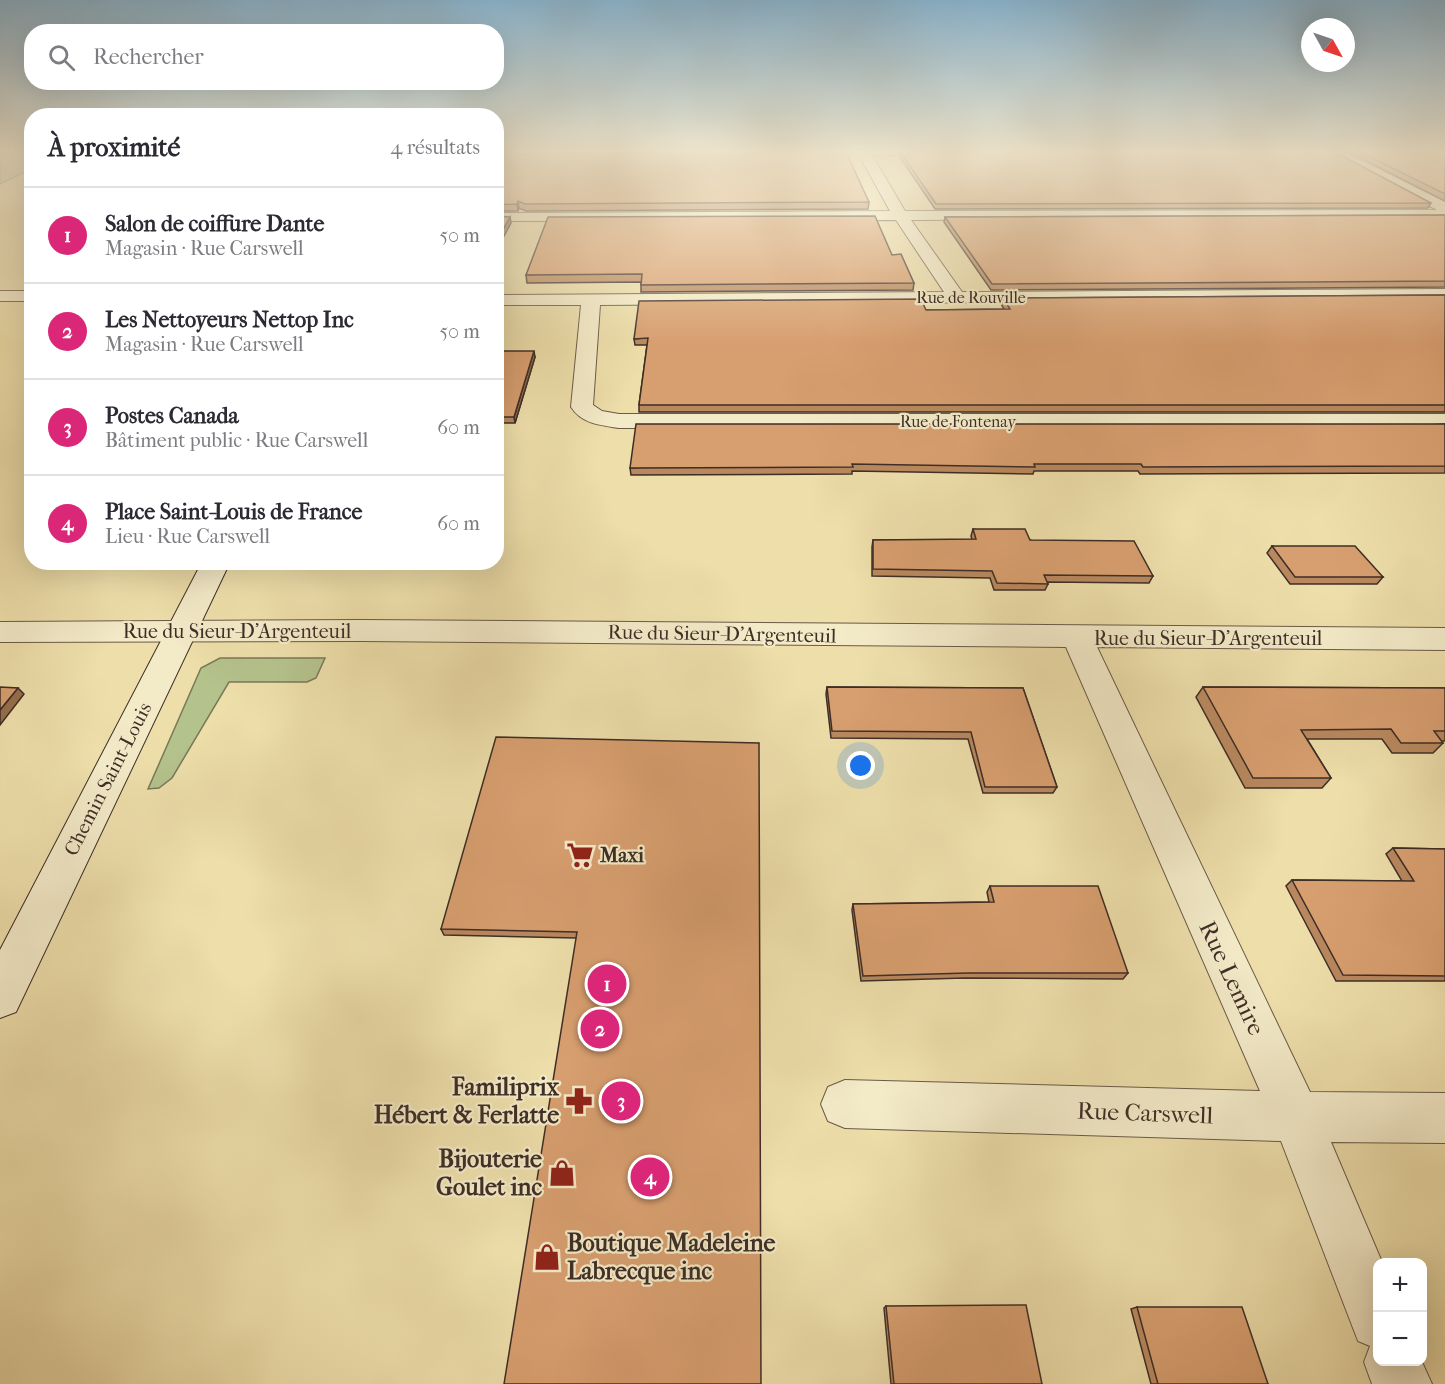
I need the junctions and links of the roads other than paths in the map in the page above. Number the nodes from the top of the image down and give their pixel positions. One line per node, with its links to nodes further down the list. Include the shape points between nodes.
1 (686, 216): 3 (street)
2 (900, 216): 7 (street)
3 (504, 217)
4 (1445, 294): 7 (street, Rue de Rouville)
5 (0, 296): 6 (street)
6 (24, 296)
7 (957, 297): 8 (street, Rue de Rouville)
8 (591, 299): 9 (street, Rue de Rouville); 10 (street, Rue de Fontenay, via 582,407 594,417 619,421)
9 (504, 300)
10 (1445, 421)
11 (212, 570): 13 (street, Chemin Saint-Louis)
12 (0, 632): 13 (street, Rue du Sieur-D'Argenteuil)
13 (182, 632): 14 (street, Rue du Sieur-D'Argenteuil); 16 (street, Chemin Saint-Louis)
14 (1077, 638): 15 (street, Rue du Sieur-D'Argenteuil); 18 (street, Rue Lemire)
15 (1445, 639)
16 (0, 996)
17 (846, 1104): 18 (street, Rue Carswell)
18 (1296, 1118): 19 (street, Rue Carswell); 20 (street, Rue Lemire)
19 (1445, 1118)
20 (1373, 1312)
21 (1395, 1366): 22 (street)
22 (1402, 1384)

